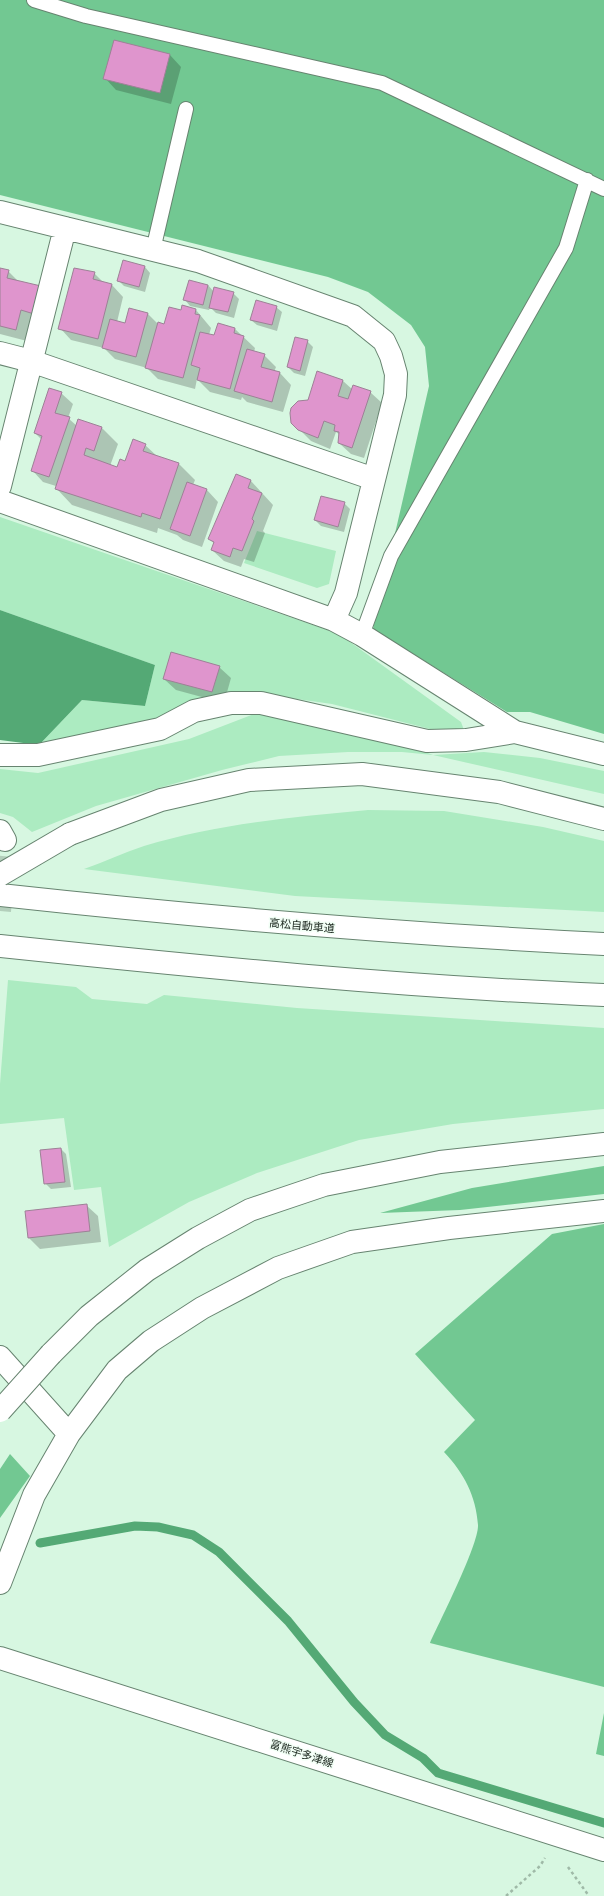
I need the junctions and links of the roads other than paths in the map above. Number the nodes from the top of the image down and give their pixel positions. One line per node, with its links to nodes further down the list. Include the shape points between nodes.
1 (34, 0): 3 (lane, via 86,16 382,83)
2 (186, 109): 7 (lane)
3 (587, 180): 4 (lane); 14 (lane, via 566,248 391,556)
4 (604, 189)
5 (0, 212): 6 (main road)
6 (65, 228): 7 (main road); 9 (main road)
7 (153, 250): 10 (main road, via 198,261 353,316 384,341 396,374 395,395)
8 (0, 353): 9 (main road)
9 (31, 361): 10 (main road); 11 (main road)
10 (374, 479): 13 (main road, via 346,592)
11 (0, 486)
12 (0, 501): 13 (main road)
13 (334, 620): 14 (main road)
14 (362, 635): 15 (main road)
15 (515, 732): 16 (main road); 17 (main road, via 466,740 427,741 261,703 244,702 194,711 169,725 153,730 38,754)
16 (604, 754)
17 (0, 755)
18 (604, 819): 19 (main road, bridge, via 499,792 362,774 249,780 161,800 70,834)
19 (0, 875)
20 (0, 895): 21 (main road, 高松自動車道, via 169,914 349,929)
21 (604, 944)
22 (0, 946): 23 (main road, via 180,965 516,991)
23 (604, 995)
24 (604, 1144): 27 (main road, bridge, via 440,1162 324,1185 250,1210 147,1270 89,1316)
25 (604, 1211): 28 (main road, via 399,1234 352,1242 278,1268 202,1308 151,1341 117,1370)
26 (0, 1358): 28 (main road)
27 (0, 1411)
28 (69, 1434): 29 (main road, via 34,1495)
29 (0, 1583)
30 (0, 1658): 31 (main road, 富熊宇多津線, via 554,1841)
31 (604, 1850)

